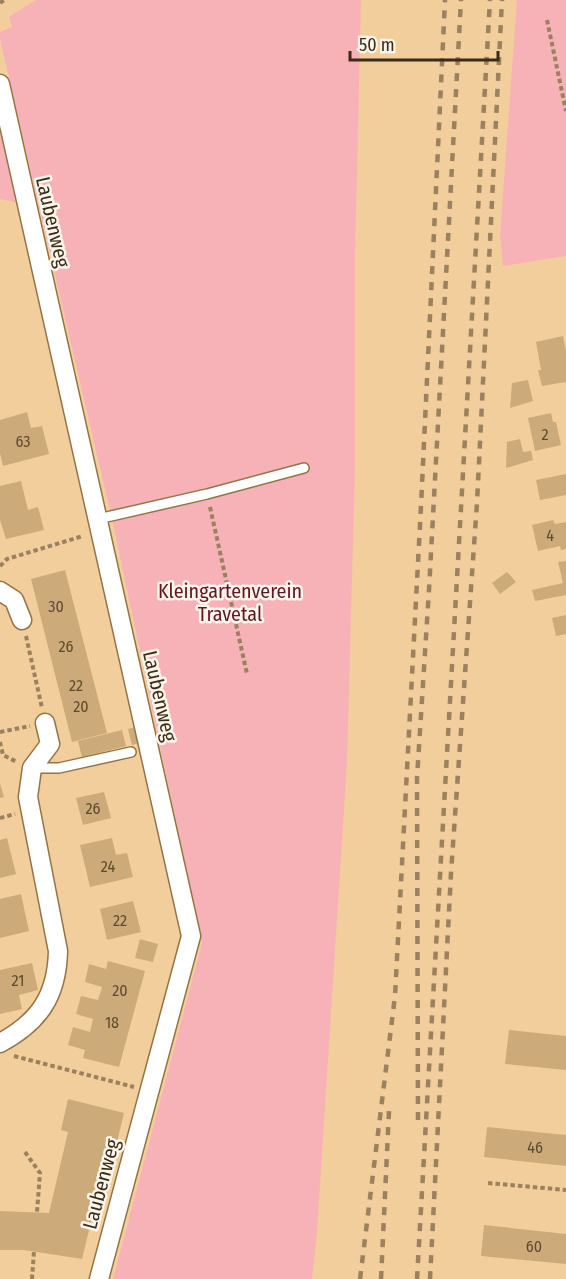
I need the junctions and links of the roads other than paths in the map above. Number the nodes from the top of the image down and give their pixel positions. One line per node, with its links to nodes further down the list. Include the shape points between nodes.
1 (0, 84): 3 (street, Laubenweg)
2 (303, 468): 3 (lane)
3 (99, 525): 10 (street, Laubenweg, via 191,936)
4 (0, 591): 5 (street, via 14,600)
5 (22, 620)
6 (45, 723): 8 (street, via 50,744)
7 (131, 752): 8 (lane, via 59,768)
8 (32, 768): 9 (street, via 28,797 58,951 57,973 40,1012 25,1028)
9 (0, 1043)
10 (99, 1279)

